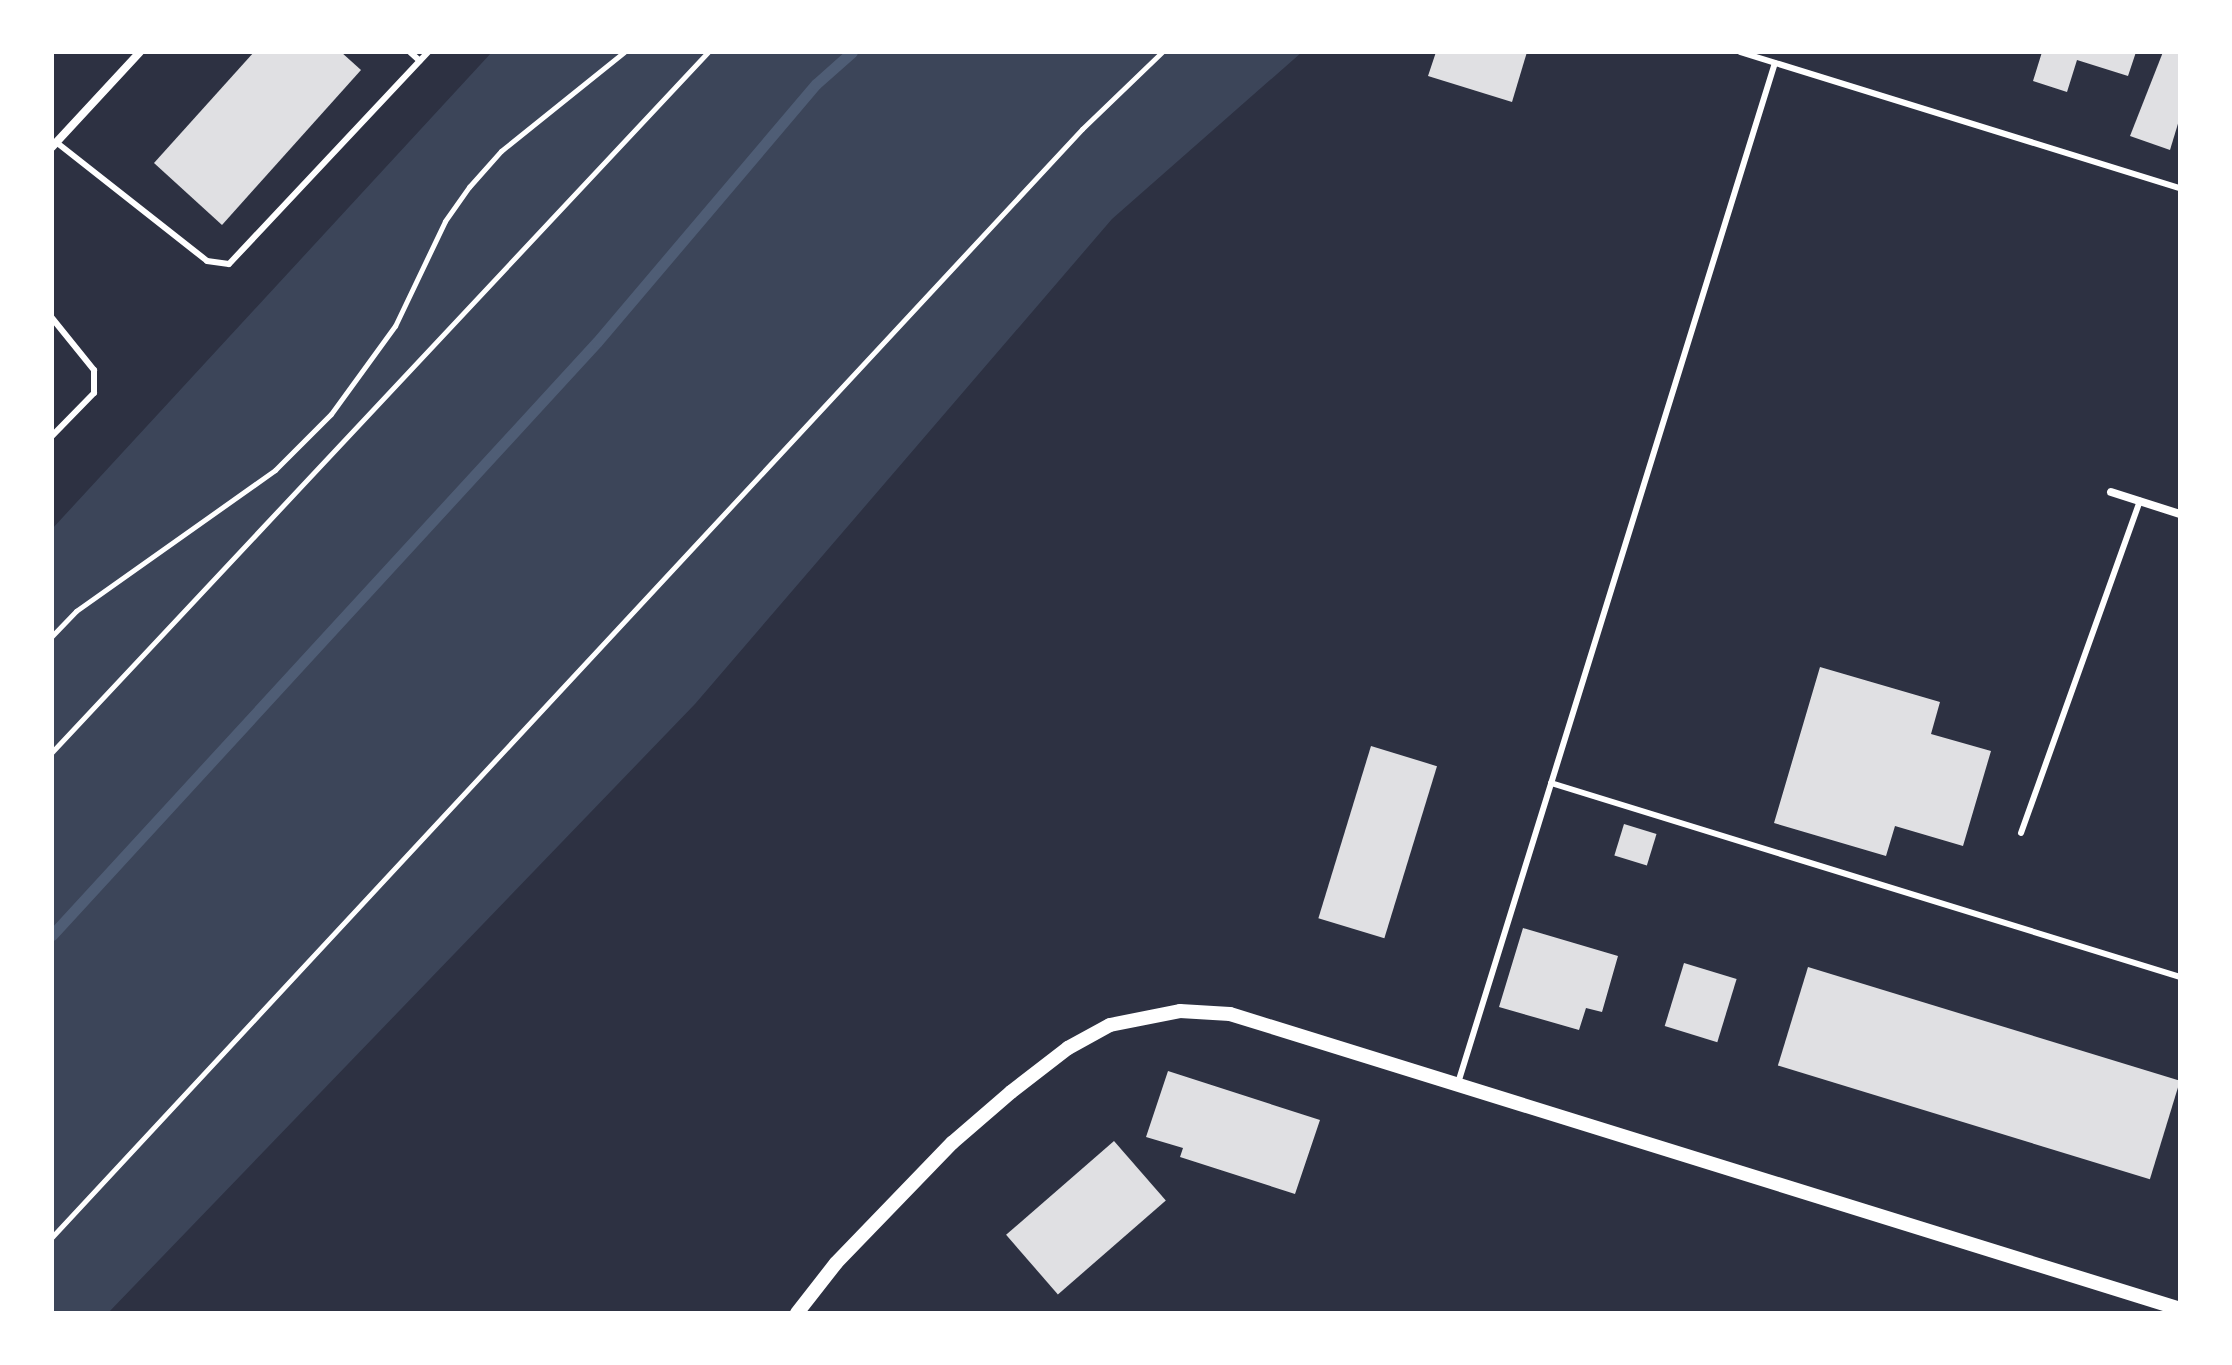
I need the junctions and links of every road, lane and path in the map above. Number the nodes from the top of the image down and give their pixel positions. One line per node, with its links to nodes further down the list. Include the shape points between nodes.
1 (140, 52): 10 (street)
2 (410, 52): 8 (lane)
3 (428, 52): 8 (lane)
4 (624, 52): 17 (path, via 501,151 469,187 445,221 395,326 331,414 275,470 76,611)
5 (708, 52): 18 (path)
6 (1162, 52): 23 (path, via 1082,129)
7 (1740, 52): 9 (lane)
8 (420, 61): 10 (lane, via 229,264 207,261)
9 (1775, 63): 11 (lane); 19 (lane)
10 (54, 144)
11 (2180, 188)
12 (52, 318): 13 (lane, via 94,370 94,393)
13 (52, 436)
14 (2111, 492): 15 (street)
15 (2140, 501): 16 (street); 20 (lane)
16 (2180, 514)
17 (52, 636)
18 (52, 752)
19 (1551, 783): 21 (lane); 22 (lane)
20 (2021, 833)
21 (2180, 977)
22 (1457, 1084): 24 (street); 25 (street, via 1230,1014 1180,1011 1110,1025 1068,1048 952,1143 836,1263)
23 (52, 1237)
24 (2180, 1309)
25 (797, 1313)

